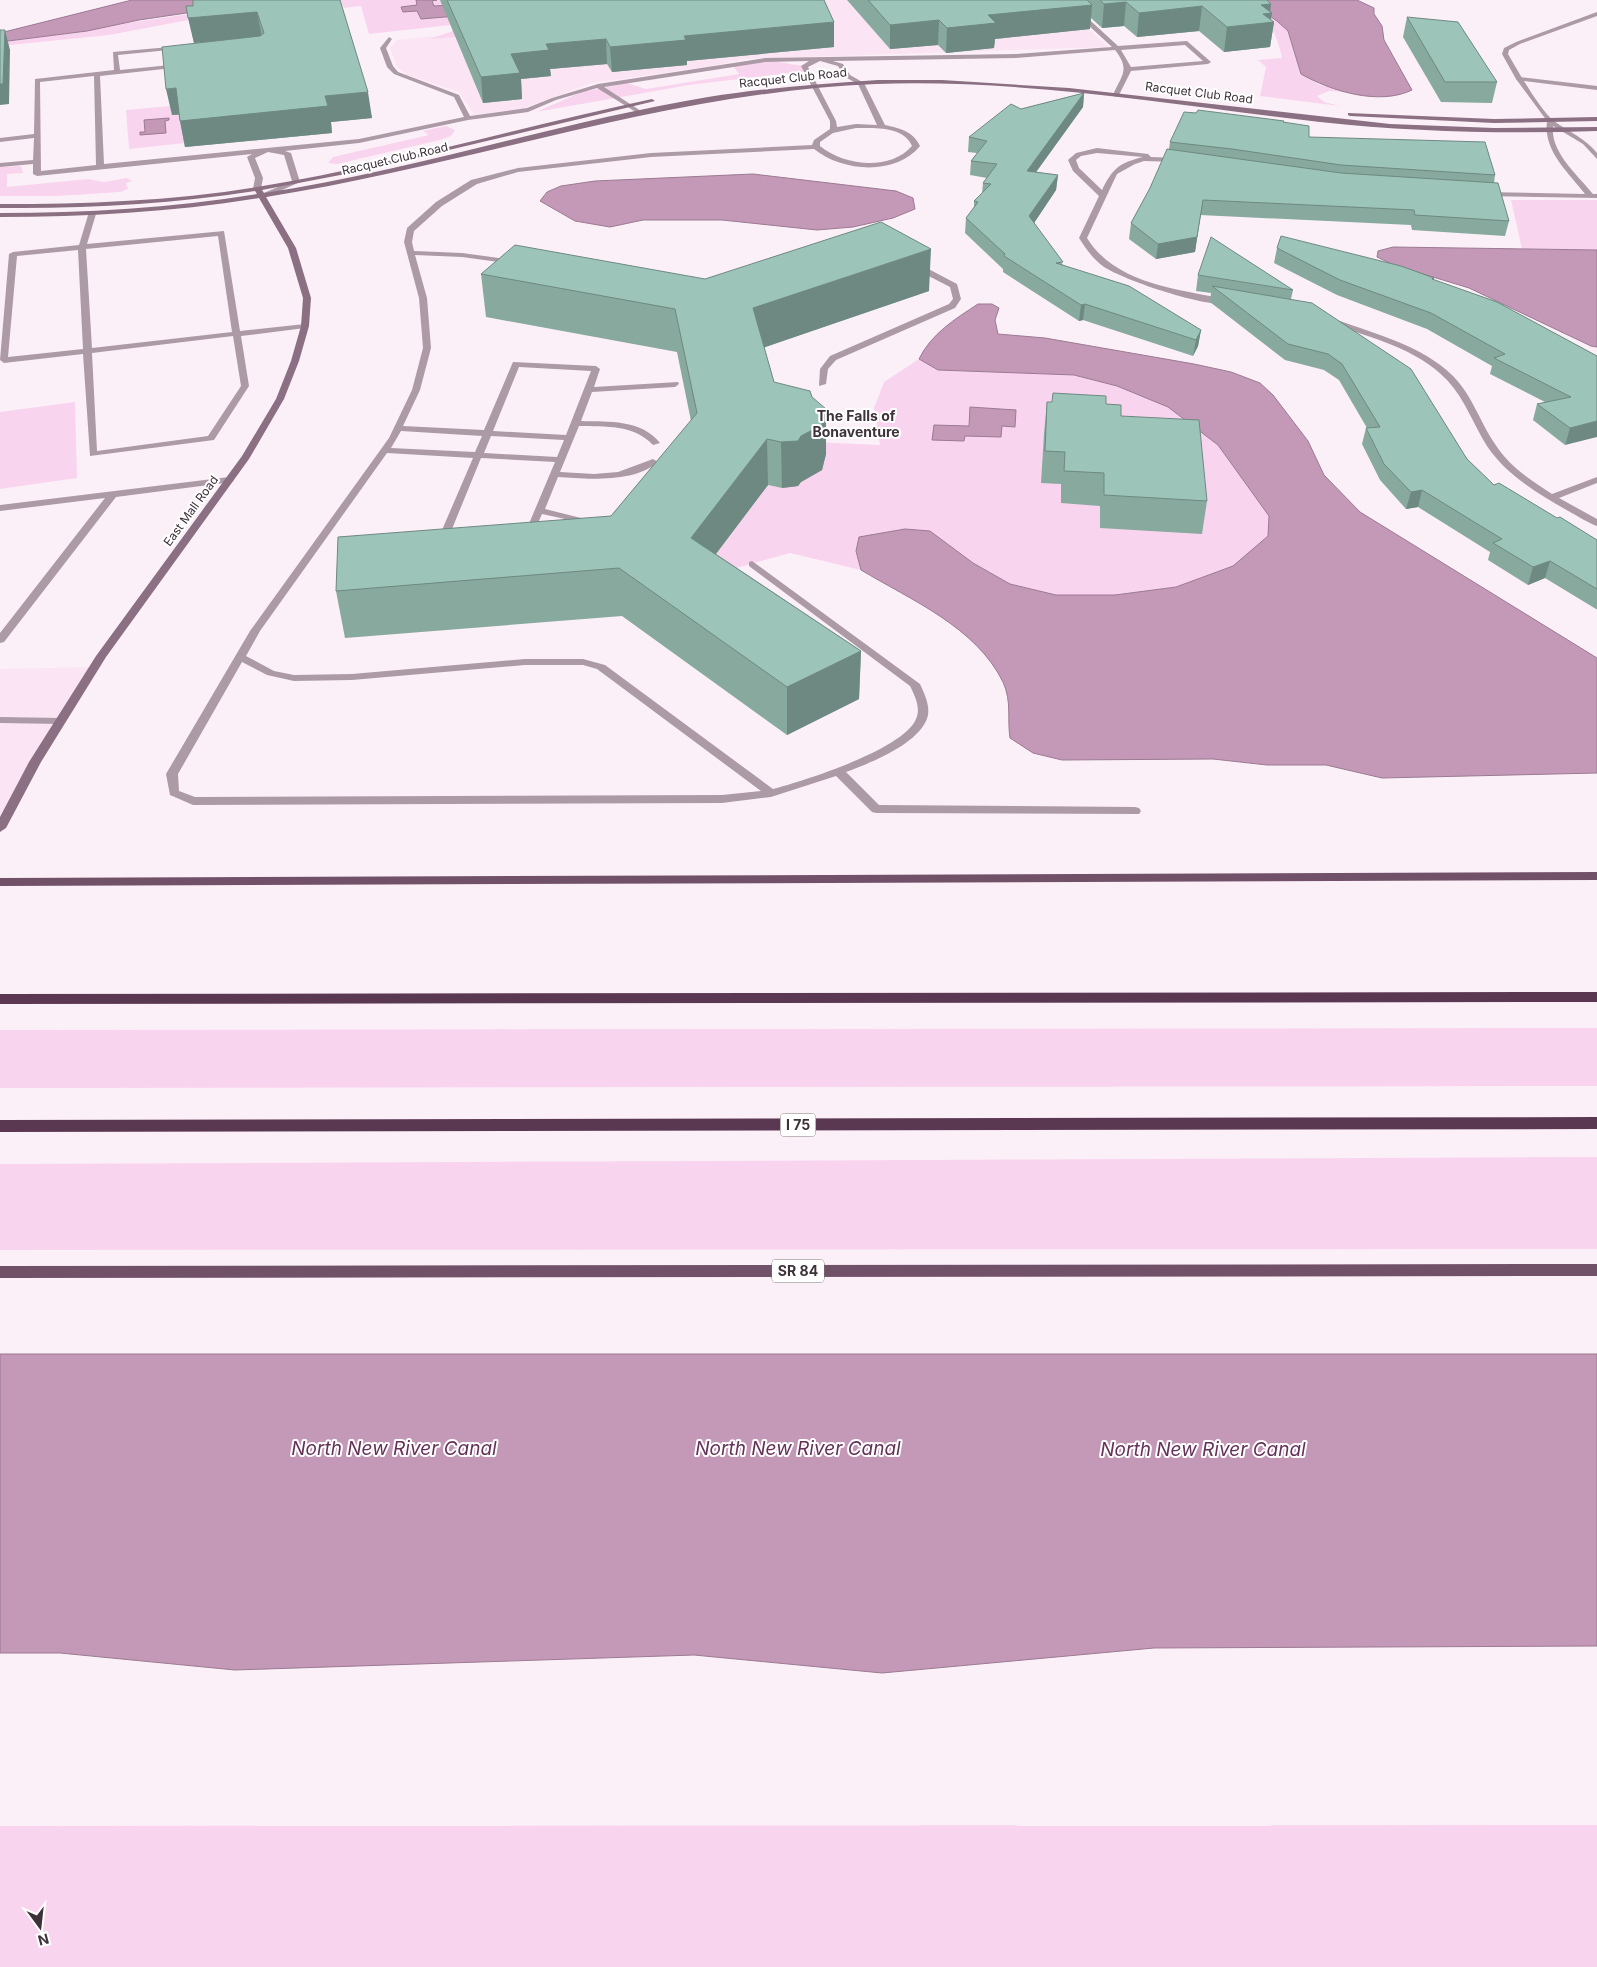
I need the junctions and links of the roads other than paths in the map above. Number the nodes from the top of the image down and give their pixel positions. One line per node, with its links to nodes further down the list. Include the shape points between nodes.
1 (1064, 0): 2 (street)
2 (1076, 10): 3 (street); 7 (street)
3 (1085, 10)
4 (1597, 14): 16 (street, via 1506,49 1506,58)
5 (389, 39): 29 (street, via 383,48 390,67 396,73 457,96)
6 (183, 47): 11 (street, via 115,54)
7 (1119, 49): 8 (street, via 997,56); 10 (street); 10 (street, via 1187,43 1208,62)
8 (819, 59): 13 (street, via 841,64); 14 (street, via 804,66); 20 (street, via 754,61)
9 (186, 66): 11 (street)
10 (1129, 69): 23 (street)
11 (117, 72): 12 (street)
12 (97, 74): 37 (street, via 36,80); 46 (street)
13 (847, 76): 14 (street, Racquet Club Road); 15 (street, Racquet Club Road, via 916,74); 18 (street)
14 (810, 78): 19 (street, Racquet Club Road); 21 (street)
15 (1028, 78)
16 (1519, 79): 22 (street); 31 (street)
17 (1063, 81): 23 (street, Racquet Club Road)
18 (860, 83): 21 (street, Racquet Club Road); 23 (street, Racquet Club Road, via 917,81); 32 (street)
19 (756, 84)
20 (598, 86): 26 (street); 29 (street, via 528,110)
21 (814, 86): 27 (street, Racquet Club Road, via 736,94); 34 (street, via 833,121)
22 (1597, 88)
23 (1117, 91): 25 (street, Racquet Club Road); 35 (street, Racquet Club Road, via 1325,120 1411,128)
24 (664, 98): 26 (street, Racquet Club Road)
25 (1233, 101)
26 (629, 105): 27 (street); 47 (street, Racquet Club Road)
27 (639, 112): 48 (street, Racquet Club Road, via 396,171)
28 (1344, 113): 31 (street)
29 (468, 118): 40 (street, via 359,141)
30 (1597, 119): 31 (street)
31 (1550, 121): 35 (street); 36 (street)
32 (882, 126): 34 (street, via 849,126); 39 (street, via 914,140 913,152 894,162 863,165 832,159 821,154)
33 (1597, 129): 36 (street, Racquet Club Road)
34 (834, 130): 39 (street, via 816,141)
35 (1547, 130): 36 (street, Racquet Club Road); 51 (street, via 1551,145)
36 (1567, 130): 41 (street)
37 (37, 136): 38 (street); 44 (street)
38 (0, 140)
39 (816, 147): 56 (street, via 651,155 553,164 492,175 439,204 410,230 408,242)
40 (267, 150): 46 (street); 47 (street, via 287,153); 48 (street, via 251,157 259,178)
41 (1597, 157)
42 (1166, 158): 43 (street); 50 (street, via 1122,167 1114,173); 50 (street, via 1112,150 1090,151 1075,156 1072,160 1076,169)
43 (1184, 161)
44 (37, 162): 45 (street); 46 (street, via 38,174)
45 (0, 165)
46 (100, 167)
47 (296, 182): 48 (street)
48 (260, 193): 52 (street, Racquet Club Road, via 146,202); 53 (street, Racquet Club Road, via 210,205); 61 (street, East Mall Road, via 292,248 307,298)
49 (1480, 194): 51 (street)
50 (1103, 195): 59 (street, via 1084,232 1083,238 1090,251 1120,271 1148,284 1174,293)
51 (1594, 196)
52 (0, 206)
53 (92, 214): 54 (street, Racquet Club Road); 55 (street)
54 (0, 215)
55 (82, 247): 62 (street, via 221,233); 63 (street); 63 (street, via 13,254 4,360)
56 (412, 253): 58 (street, via 462,255); 68 (street, via 423,298 426,348 416,390)
57 (904, 259): 65 (street, via 954,286 957,299 952,306 933,316 833,358 824,365)
58 (520, 263)
59 (1233, 303)
60 (1324, 320): 80 (street, via 1400,347 1438,369 1459,388 1504,462)
61 (305, 326): 62 (street); 77 (street, East Mall Road, via 280,400)
62 (237, 334): 63 (street); 63 (street, via 245,386 211,438 93,454)
63 (86, 351)
64 (675, 384): 66 (street)
65 (822, 384)
66 (588, 390): 67 (street); 69 (street, via 596,369 516,364)
67 (576, 423): 70 (street); 71 (street, via 626,426 642,431)
68 (398, 428): 69 (street); 72 (street)
69 (487, 434): 70 (street); 73 (street)
70 (570, 438): 74 (street)
71 (656, 443)
72 (384, 450): 73 (street); 87 (street)
73 (480, 455): 74 (street); 82 (street, via 447,530 456,536 482,536 532,528)
74 (560, 460): 76 (street)
75 (653, 462): 76 (street, via 622,476)
76 (556, 474): 82 (street)
77 (229, 480): 79 (street); 89 (street, East Mall Road, via 101,656)
78 (1597, 480): 80 (street)
79 (112, 495): 81 (street); 86 (street)
80 (1553, 497): 83 (street)
81 (0, 508)
82 (540, 511): 84 (street)
83 (1597, 523)
84 (598, 525)
85 (752, 564): 90 (street, via 915,684 924,704 920,721 908,737)
86 (0, 640)
87 (240, 657): 91 (street, via 271,673 294,678 352,677 525,662 583,662 601,668); 91 (street, via 172,774 174,793 193,801 653,801 722,799)
88 (0, 720): 89 (street)
89 (61, 721): 93 (street, East Mall Road)
90 (839, 772): 91 (street); 92 (street, via 876,809)
91 (771, 793)
92 (1135, 811)
93 (0, 828)
94 (1597, 876): 95 (main road)
95 (0, 882)
96 (1597, 997): 97 (highway)
97 (0, 998)
98 (1597, 1123): 99 (highway, I 75)
99 (0, 1126)
100 (1597, 1270): 101 (main road, SR 84)
101 (0, 1272)

